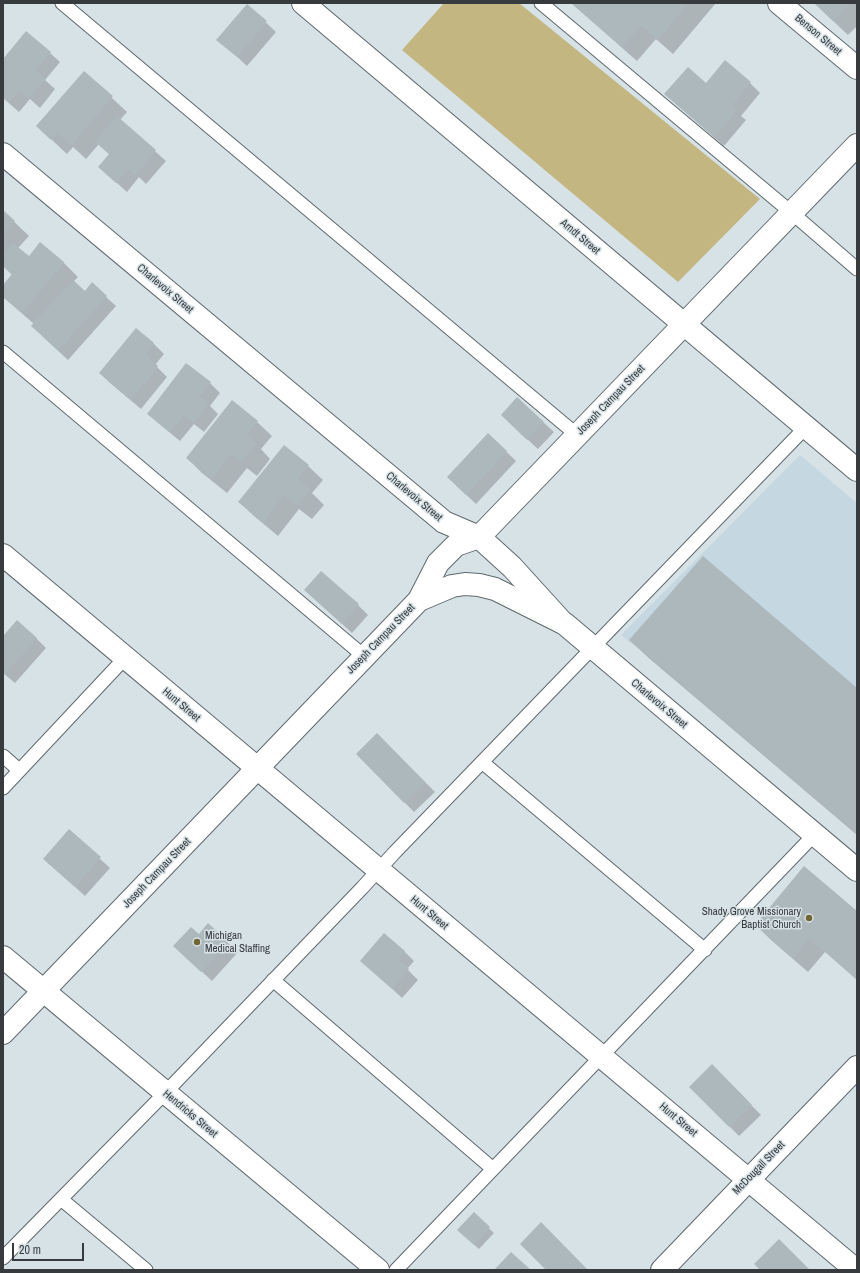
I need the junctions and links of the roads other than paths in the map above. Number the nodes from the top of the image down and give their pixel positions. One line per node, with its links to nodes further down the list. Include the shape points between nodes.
1 (62, 3): 13 (lane)
2 (303, 3): 10 (street, Arndt Street)
3 (541, 3): 8 (lane)
4 (779, 3): 5 (street, Benson Street)
5 (857, 68)
6 (857, 145): 8 (street, Joseph Campau Street)
7 (3, 154): 15 (street, Charlevoix Street, via 444,522)
8 (792, 213): 9 (lane); 10 (street, Joseph Campau Street)
9 (857, 269)
10 (684, 325): 12 (street, Arndt Street); 13 (street, Joseph Campau Street)
11 (3, 352): 20 (lane)
12 (806, 427): 14 (street, Arndt Street); 19 (lane)
13 (578, 435): 15 (street, Joseph Campau Street)
14 (857, 470)
15 (479, 537): 17 (street, Joseph Campau Street, via 456,545 438,563); 18 (street, Charlevoix Street, via 512,567)
16 (3, 555): 21 (street, Hunt Street)
17 (419, 600): 18 (street, via 452,586 479,585 495,589); 20 (street, Joseph Campau Street)
18 (565, 624): 19 (street, Charlevoix Street)
19 (593, 648): 23 (lane); 27 (street, Charlevoix Street)
20 (365, 656): 24 (street, Joseph Campau Street)
21 (125, 658): 24 (street, Hunt Street); 25 (lane)
22 (3, 756): 25 (lane)
23 (482, 762): 28 (lane); 30 (lane)
24 (257, 769): 28 (street, Hunt Street); 33 (street, Joseph Campau Street)
25 (20, 770): 26 (lane)
26 (3, 788)
27 (814, 835): 29 (street, Charlevoix Street); 30 (lane)
28 (378, 870): 32 (lane); 35 (street, Hunt Street)
29 (857, 870)
30 (705, 950): 35 (lane)
31 (3, 957): 33 (street, Hendricks Street)
32 (274, 980): 37 (lane); 38 (lane)
33 (43, 991): 34 (street, Joseph Campau Street); 37 (street, Hendricks Street)
34 (3, 1033)
35 (602, 1056): 38 (lane); 39 (street, Hunt Street)
36 (857, 1067): 39 (street, McDougall Street)
37 (165, 1093): 40 (lane); 43 (street, Hendricks Street)
38 (493, 1169): 44 (lane)
39 (749, 1180): 45 (street, McDougall Street); 46 (street, Hunt Street)
40 (61, 1199): 41 (lane); 42 (lane)
41 (3, 1258)
42 (146, 1270)
43 (378, 1270)
44 (396, 1270)
45 (662, 1270)
46 (856, 1270)

